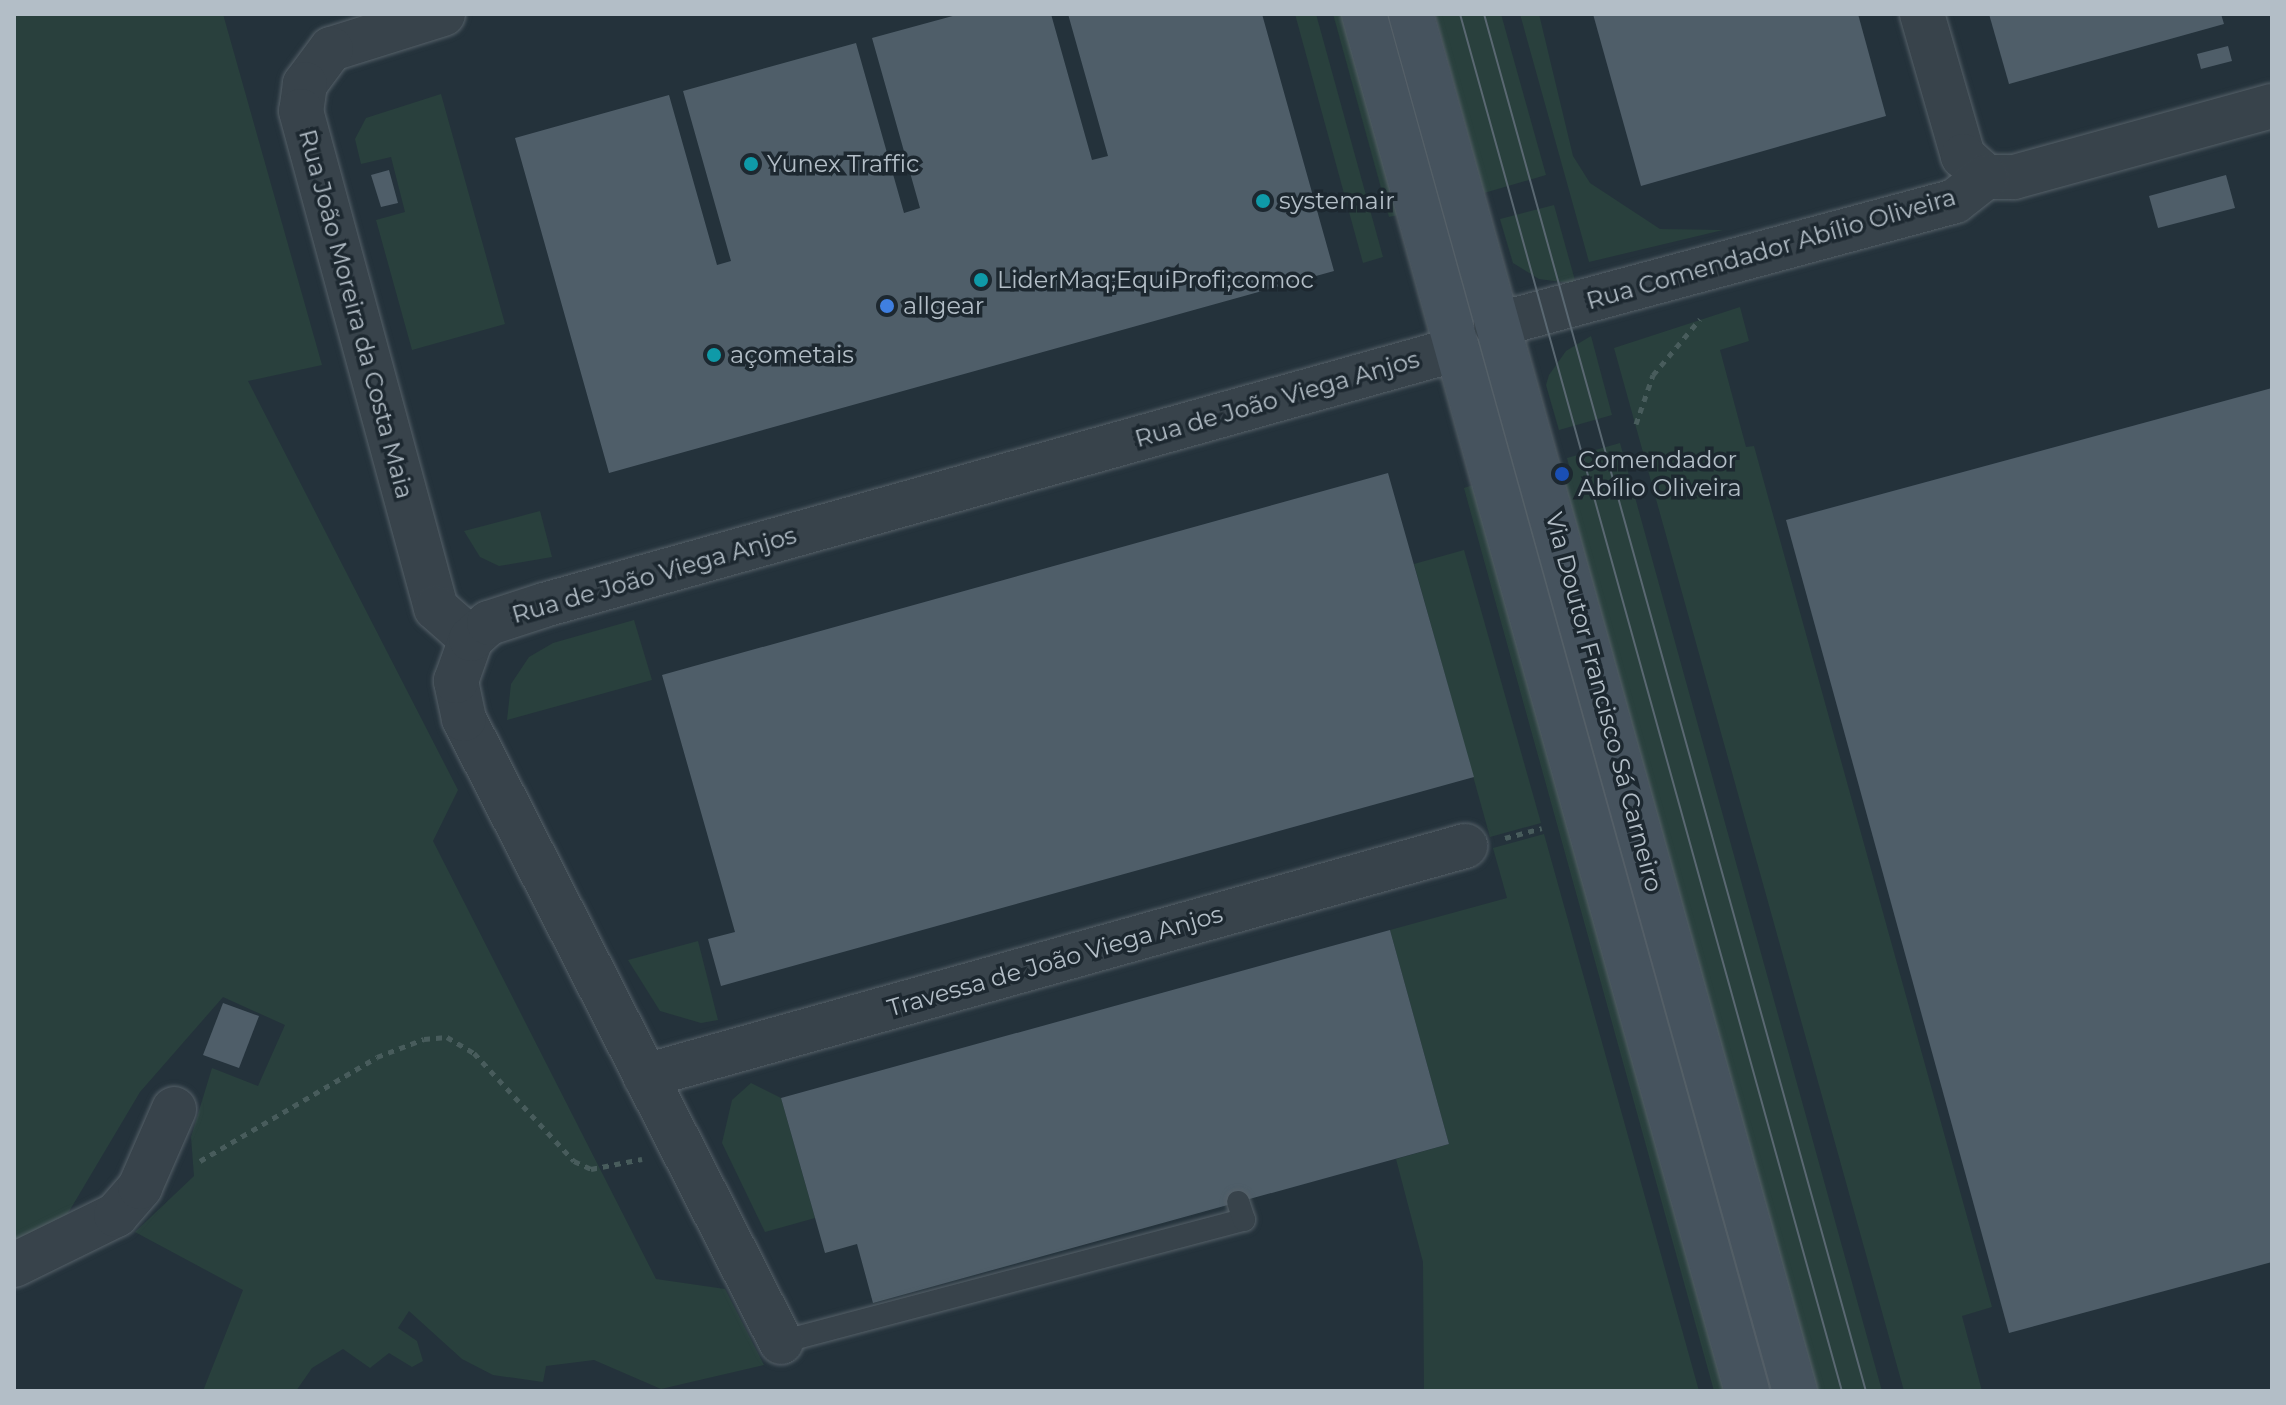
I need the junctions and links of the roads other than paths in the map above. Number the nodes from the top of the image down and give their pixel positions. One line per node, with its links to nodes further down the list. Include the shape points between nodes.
1 (443, 14): 9 (street, Rua João Moreira da Costa Maia, via 331,49 305,84 301,111 436,608)
2 (1364, 14): 8 (main road, Via Doutor Francisco Sá Carneiro)
3 (1411, 14): 7 (main road, Via Doutor Francisco Sá Carneiro)
4 (1922, 14): 6 (street, via 1963,156)
5 (2272, 106): 6 (street, Rua Comendador Abílio Oliveira, via 2014,177)
6 (1986, 177): 7 (street, Rua Comendador Abílio Oliveira, via 1955,201)
7 (1496, 325): 17 (main road, Via Doutor Francisco Sá Carneiro)
8 (1457, 349): 9 (street, Rua de João Viega Anjos, via 519,612 489,623); 16 (main road, Via Doutor Francisco Sá Carneiro)
9 (471, 639): 11 (street, via 456,681 464,719)
10 (1478, 844): 11 (street, Travessa de João Viega Anjos)
11 (645, 1076): 15 (street)
12 (174, 1109): 14 (street, via 146,1171 116,1215)
13 (1238, 1202): 15 (lane, via 1244,1220 1187,1225)
14 (14, 1265)
15 (781, 1342)
16 (1747, 1391)
17 (1795, 1391)

